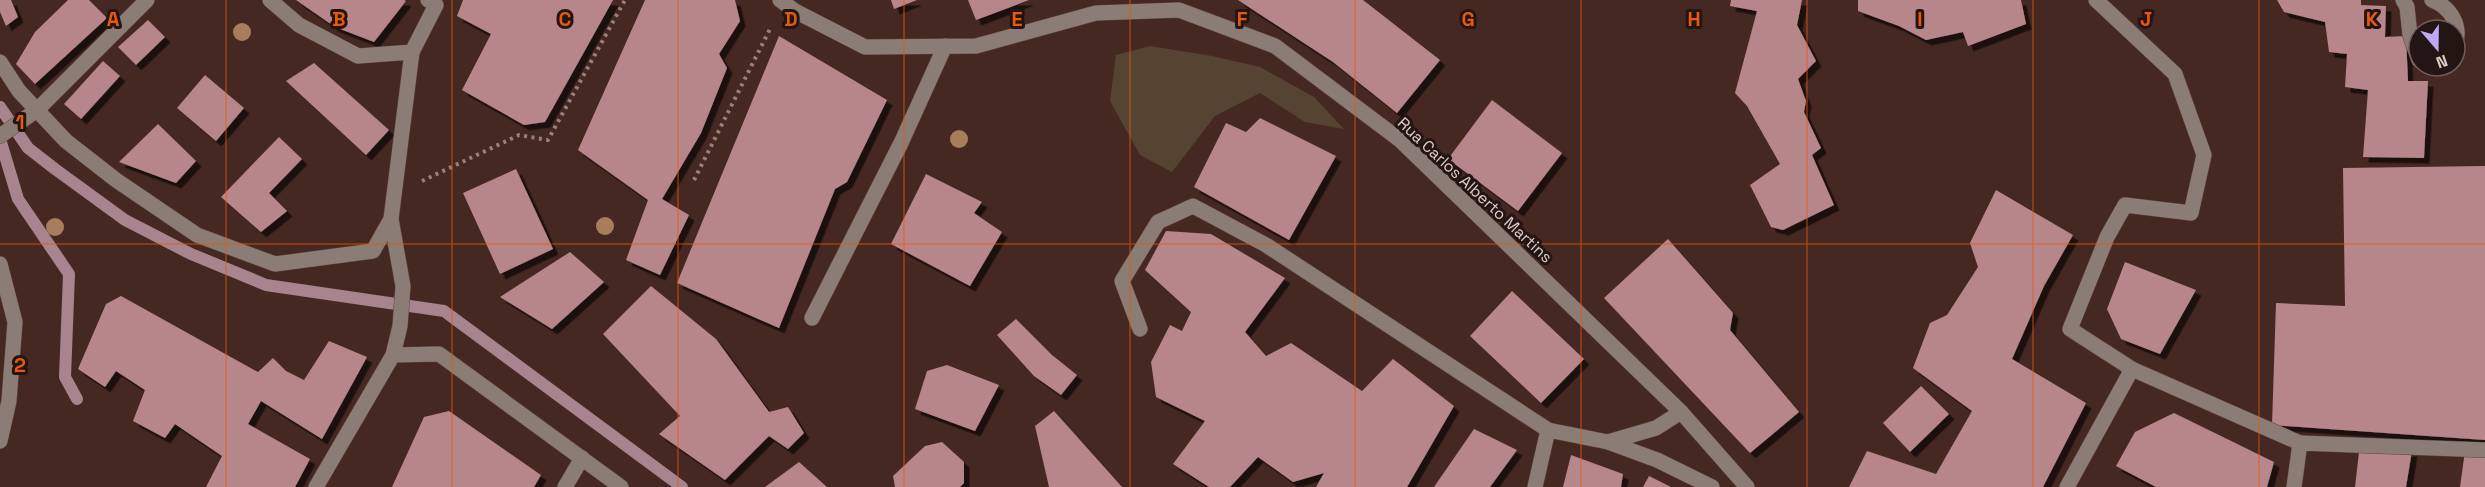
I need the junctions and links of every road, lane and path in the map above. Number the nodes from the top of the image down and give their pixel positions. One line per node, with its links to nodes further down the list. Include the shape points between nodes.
1 (147, 0): 14 (street)
2 (270, 0): 12 (street, via 299,25 358,56)
3 (625, 0): 17 (path, via 548,140 519,135)
4 (2096, 0): 23 (street, via 2175,74 2204,155 2191,213 2125,205 2106,237 2070,329)
5 (2403, 0): 9 (street)
6 (2432, 0): 10 (street, via 2443,5)
7 (782, 1): 11 (street, Rua Carlos Alberto Martins, via 865,47); 16 (path)
8 (435, 2): 12 (street)
9 (2408, 18)
10 (2453, 18)
11 (945, 46): 20 (street, via 901,143); 24 (street, Rua Carlos Alberto Martins, via 976,46 1096,13 1179,10 1275,46 1400,140)
12 (412, 52): 17 (street)
13 (0, 62): 14 (street)
14 (37, 110): 15 (street); 18 (street, via 66,141 197,235 275,264 373,251)
15 (0, 136)
16 (694, 180)
17 (395, 194): 18 (street)
18 (391, 219): 22 (street, via 403,286)
19 (0, 264): 26 (street, via 15,322 9,401)
20 (812, 318)
21 (1140, 329): 25 (street, via 1122,281 1158,222 1193,206 1266,245)
22 (393, 355): 30 (street, via 439,354); 31 (street)
23 (2132, 369): 28 (street); 37 (street)
24 (1681, 412): 27 (street, via 1656,428); 36 (street, Rua Carlos Alberto Martins)
25 (1548, 430): 27 (street); 34 (street)
26 (0, 441)
27 (1608, 442): 35 (street)
28 (2300, 443): 29 (street); 38 (street)
29 (2485, 450)
30 (582, 458): 32 (street); 33 (street)
31 (316, 487)
32 (565, 487)
33 (621, 487)
34 (1535, 487)
35 (1712, 487)
36 (1748, 487)
37 (2067, 487)
38 (2294, 487)

